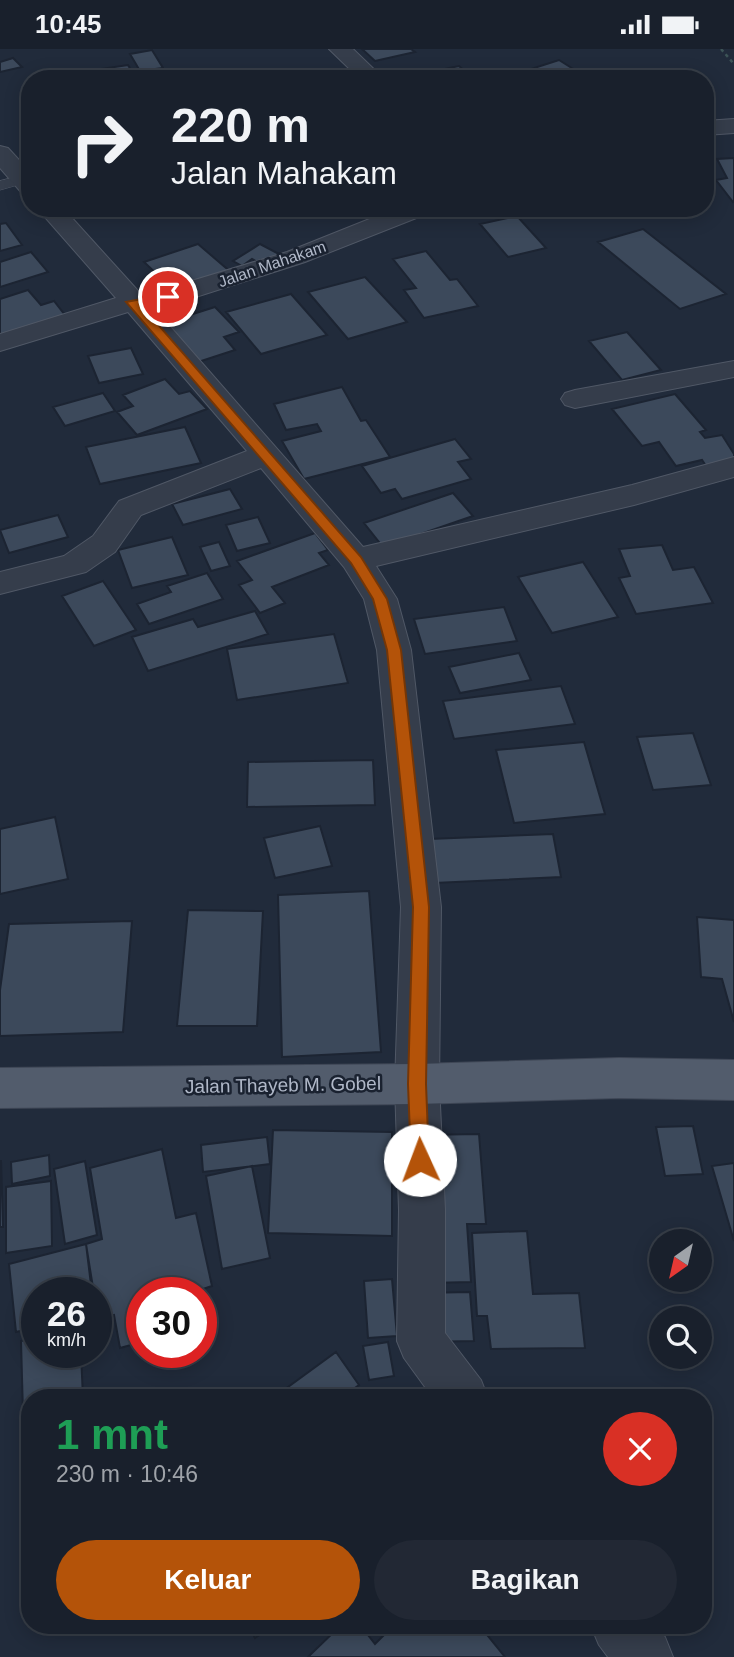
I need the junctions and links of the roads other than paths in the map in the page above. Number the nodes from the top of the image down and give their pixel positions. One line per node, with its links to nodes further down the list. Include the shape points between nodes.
1 (340, 49): 2 (street)
2 (363, 70)
3 (734, 126): 4 (street)
4 (714, 127)
5 (0, 153): 6 (street)
6 (18, 184)
7 (57, 217): 11 (street)
8 (353, 217): 10 (street)
9 (398, 217): 10 (street, Jalan Mahakam)
10 (367, 230): 11 (street, Jalan Mahakam, via 191,291)
11 (131, 302): 12 (street, Jalan Mahakam); 15 (street)
12 (0, 343)
13 (734, 369): 14 (street)
14 (575, 399)
15 (265, 455): 17 (street); 18 (street, via 130,508 104,544 75,564)
16 (734, 467): 17 (street)
17 (356, 560): 20 (street, via 380,599 394,650 421,907)
18 (0, 583)
19 (734, 1080): 20 (main road, Jalan Thayeb M. Gobel, via 618,1077)
20 (417, 1084): 21 (main road, Jalan Thayeb M. Gobel); 22 (street, via 421,1341)
21 (0, 1088)
22 (456, 1389)

